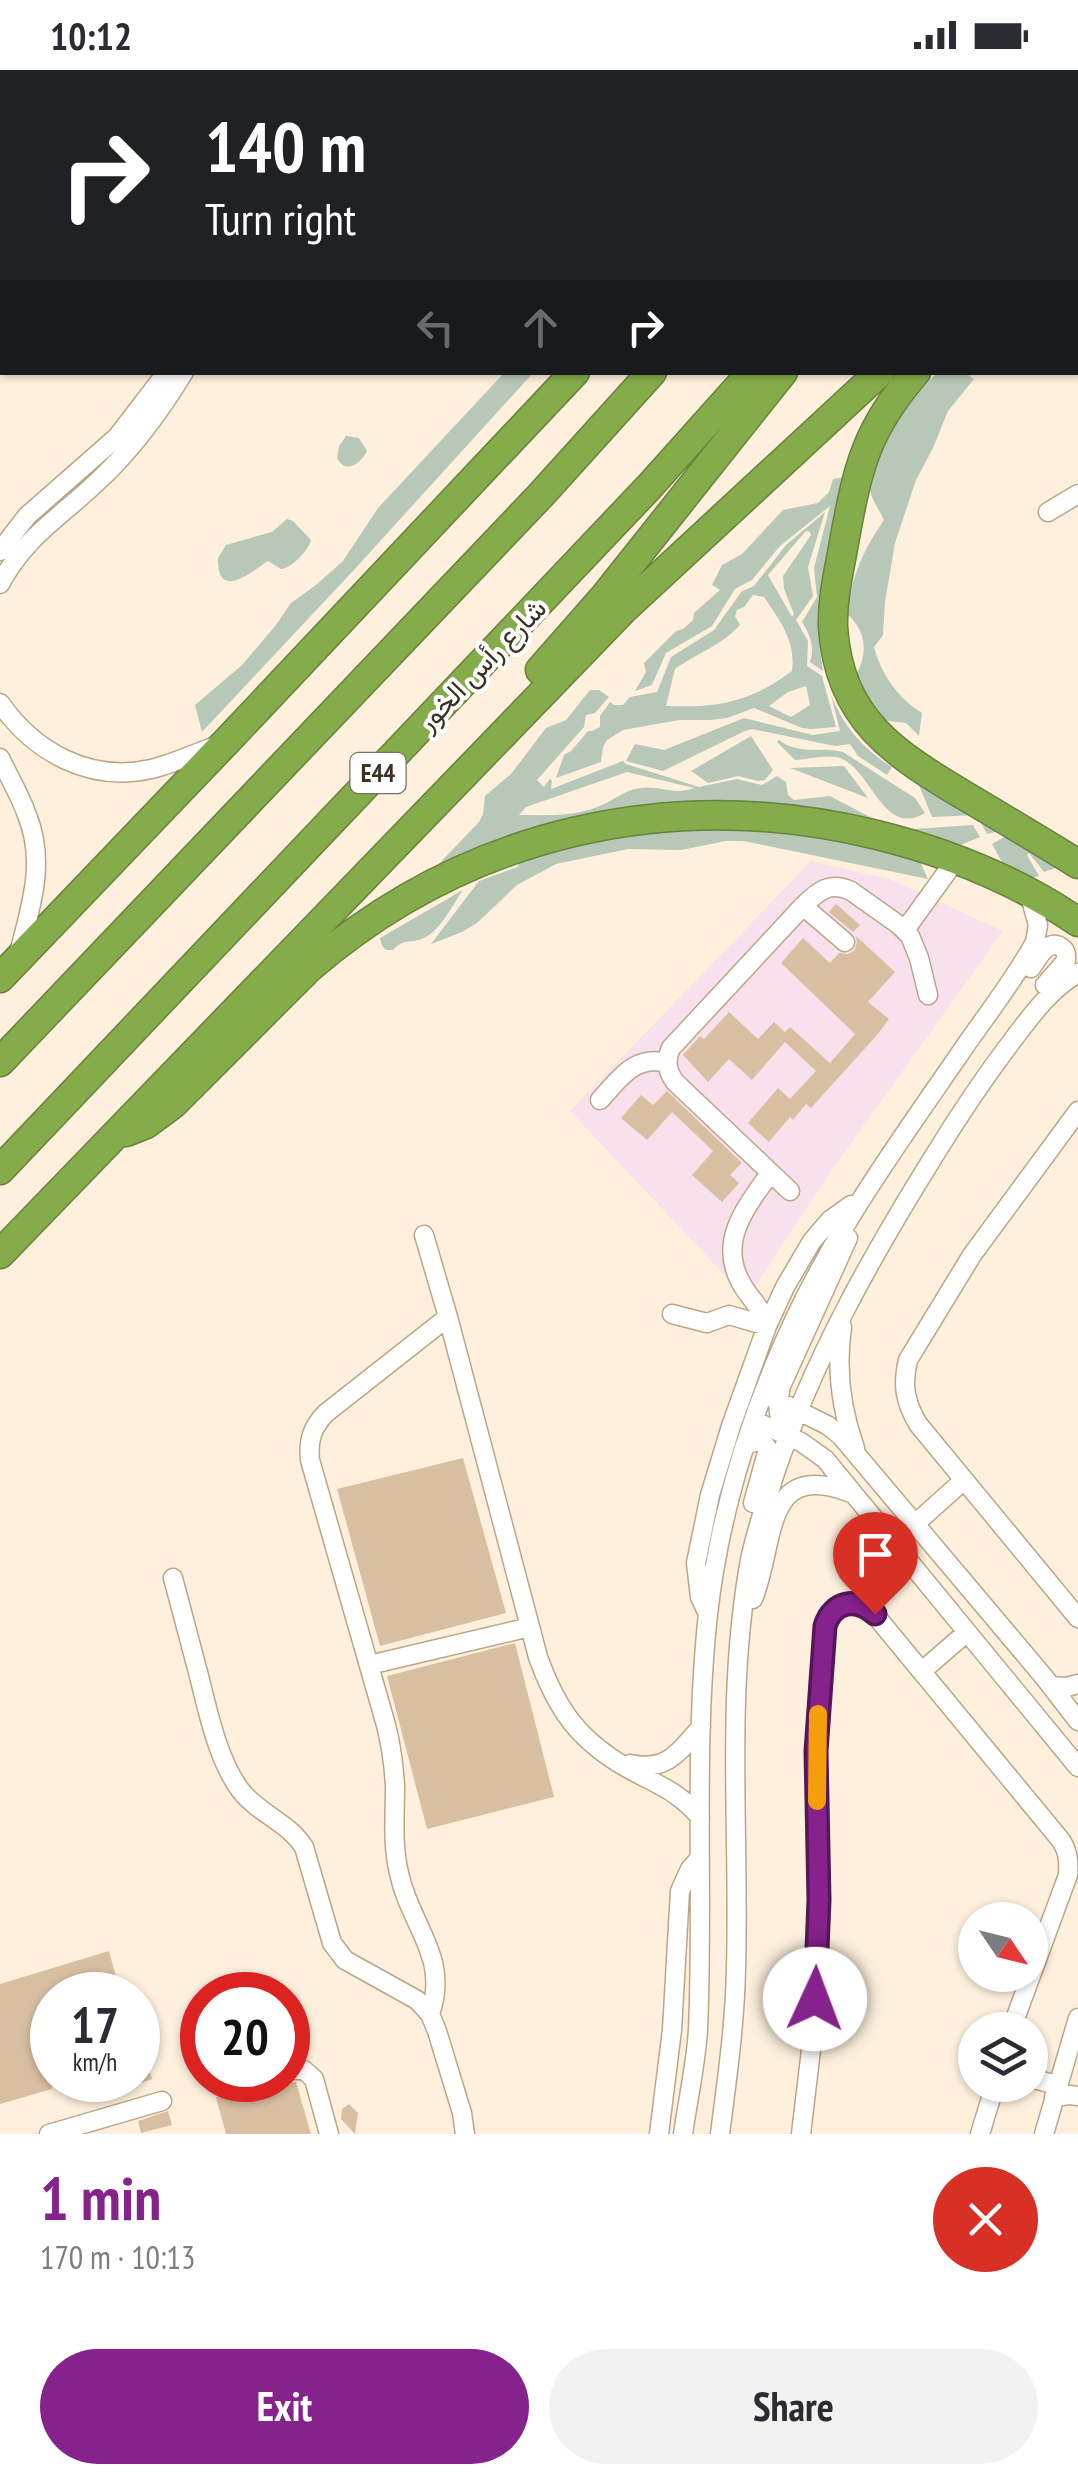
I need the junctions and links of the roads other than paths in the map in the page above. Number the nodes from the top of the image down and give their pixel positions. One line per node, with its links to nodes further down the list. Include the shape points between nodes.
1 (165, 375): 11 (street, via 117,437 27,516)
2 (182, 375): 12 (street, via 137,440 32,538)
3 (571, 375): 14 (highway)
4 (649, 375): 29 (highway, E44)
5 (749, 375): 34 (highway, شارع رأس الخور / E44)
6 (782, 375): 16 (highway, via 605,596 485,730)
7 (877, 375): 16 (highway, via 624,610)
8 (913, 375): 18 (highway, via 877,424 857,477 833,606 844,682 869,724 898,753)
9 (1078, 494): 10 (street)
10 (1048, 512)
11 (0, 550)
12 (0, 584)
13 (0, 703): 14 (street, via 39,745 96,770 155,768)
14 (228, 741): 24 (highway)
15 (0, 758): 24 (street, via 36,849 36,885)
16 (459, 778): 33 (highway)
17 (957, 858): 19 (highway); 22 (street); 33 (highway, via 838,826 760,816 619,822 522,846 423,888 362,926 308,968 160,1115)
18 (1078, 864)
19 (1029, 893): 21 (highway); 27 (street, via 1038,925 1035,942)
20 (802, 906): 22 (street, via 822,888 842,887); 23 (street); 30 (street, via 676,1041)
21 (1078, 922)
22 (905, 930): 26 (street)
23 (845, 942)
24 (8, 969)
25 (1078, 973): 28 (street, via 1054,989)
26 (928, 996)
27 (994, 1004): 28 (street, via 1011,996 1048,946 1065,952 1064,966 1018,1020); 37 (street)
28 (1016, 1035): 42 (street, via 911,1192)
29 (0, 1062)
30 (667, 1063): 31 (street, via 648,1060 631,1067); 35 (street, via 676,1082)
31 (600, 1100)
32 (1078, 1111): 52 (street, via 972,1255 908,1360 909,1409)
33 (110, 1138): 39 (highway)
34 (0, 1170)
35 (770, 1173): 36 (street); 40 (street, via 737,1221)
36 (790, 1191)
37 (860, 1199): 41 (street, via 820,1230); 46 (street)
38 (424, 1235): 44 (street)
39 (0, 1254)
40 (735, 1266): 41 (street, via 764,1289); 45 (street)
41 (785, 1287): 45 (street)
42 (846, 1306): 47 (street); 51 (street, via 839,1379)
43 (672, 1314): 45 (street, via 707,1323 729,1315)
44 (448, 1317): 59 (street); 61 (street, via 326,1412 310,1437 310,1460)
45 (767, 1326): 56 (street, via 698,1546 696,1580)
46 (774, 1393): 47 (street); 48 (street); 49 (street)
47 (801, 1402): 49 (street); 51 (street)
48 (755, 1421): 49 (street); 50 (street)
49 (788, 1435): 53 (street, via 824,1458); 57 (street, via 751,1557)
50 (746, 1445): 56 (street); 65 (street, via 762,1442 768,1449 733,1603 728,1672)
51 (857, 1454): 54 (street)
52 (964, 1480): 54 (street); 58 (street)
53 (854, 1494): 57 (street, via 812,1484 787,1494); 60 (street)
54 (915, 1524): 64 (street)
55 (174, 1578): 73 (street, via 205,1704 234,1780 304,1848 339,1956)
56 (708, 1614): 67 (street)
57 (743, 1617): 65 (street)
58 (1078, 1618)
59 (530, 1627): 61 (street); 68 (street, via 564,1714)
60 (966, 1633): 62 (street); 69 (street)
61 (369, 1665): 73 (street, via 392,1756 398,1870 434,1963)
62 (922, 1671): 72 (street, via 1059,1838 1068,1858 1068,1875); 88 (street, via 867,1607 846,1603 828,1616 816,1751 813,2033)
63 (1078, 1684): 64 (street)
64 (1051, 1686): 66 (street)
65 (734, 1700): 87 (street, via 736,1972)
66 (1076, 1713)
67 (701, 1727): 68 (street, via 662,1764 643,1767); 70 (street)
68 (610, 1758): 70 (street, via 678,1794)
69 (1078, 1767)
70 (700, 1818): 71 (street)
71 (700, 1858): 85 (street, via 680,1891); 86 (street, via 698,2034)
72 (1017, 2012)
73 (430, 2014): 84 (street)
74 (1078, 2018): 77 (street)
75 (310, 2075): 83 (street)
76 (1048, 2082): 77 (street)
77 (1058, 2084): 78 (street); 79 (street); 90 (street)
78 (1078, 2084)
79 (1078, 2096)
80 (162, 2101): 82 (street)
81 (990, 2102): 89 (street)
82 (50, 2134)
83 (329, 2134)
84 (465, 2134)
85 (659, 2134)
86 (683, 2134)
87 (720, 2134)
88 (801, 2134)
89 (980, 2134)
90 (1044, 2134)

